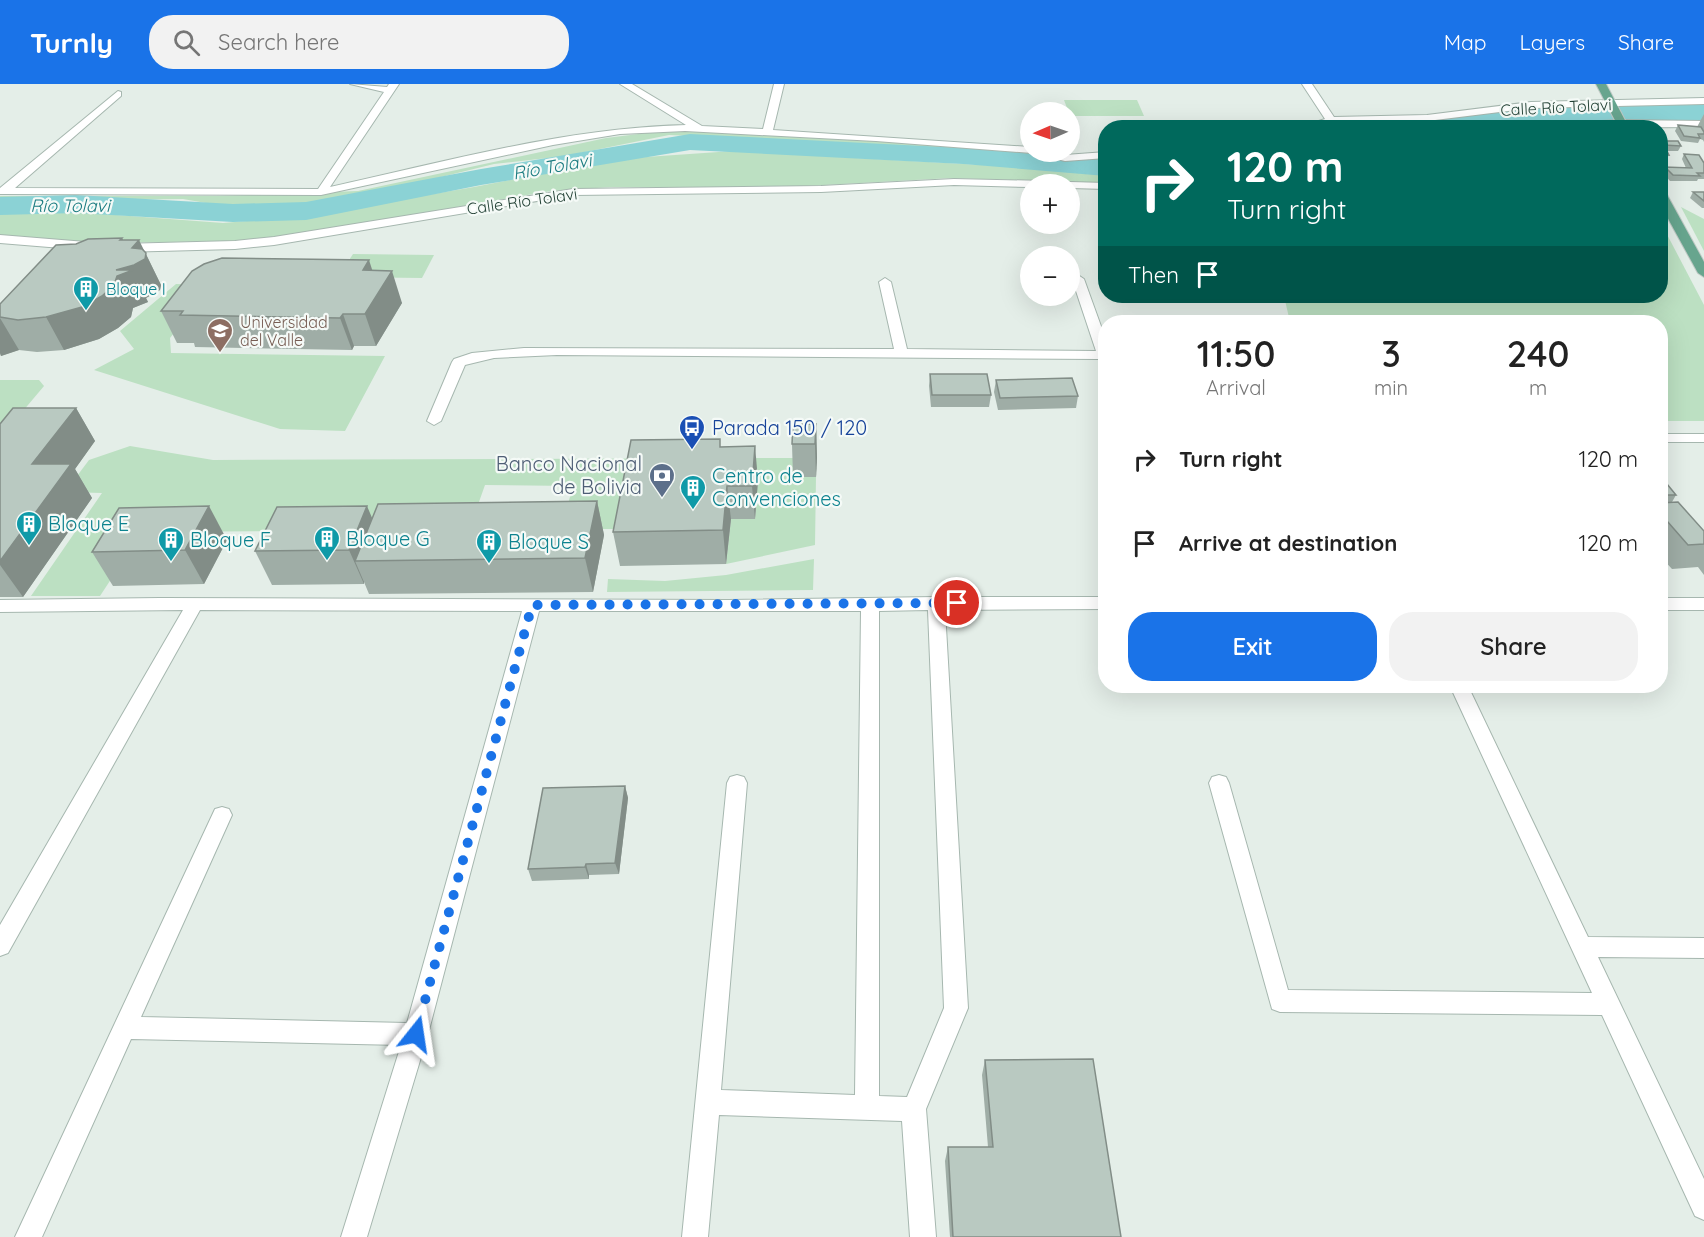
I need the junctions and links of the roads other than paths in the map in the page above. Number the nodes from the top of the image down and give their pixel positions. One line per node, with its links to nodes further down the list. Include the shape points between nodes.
1 (355, 84): 6 (street)
2 (625, 84): 15 (street)
3 (778, 84): 16 (street)
4 (1307, 84): 10 (street)
5 (1602, 84): 9 (main road)
6 (392, 87): 24 (street)
7 (118, 94): 23 (street)
8 (1704, 101): 9 (street, Calle Río Tolavi)
9 (1618, 116): 10 (street, Calle Río Tolavi, via 1531,105 1427,118); 11 (street, Calle Río Tolavi); 12 (street, Calle Río Tolavi)
10 (1330, 120)
11 (1593, 120)
12 (1661, 120)
13 (1668, 121): 14 (street, Calle Río Tolavi)
14 (1704, 124)
15 (699, 129): 16 (street); 24 (street, via 620,131 553,142)
16 (767, 133): 17 (street)
17 (1020, 149)
18 (1098, 156): 19 (street)
19 (1080, 157)
20 (1020, 183): 26 (street, Calle Río Tolavi, via 573,192 235,245 135,249)
21 (1080, 185): 22 (street)
22 (1098, 186)
23 (2, 191): 24 (street)
24 (321, 192)
25 (1668, 208): 27 (main road)
26 (0, 239)
27 (1704, 273)
28 (885, 282): 31 (street)
29 (1080, 285): 30 (street)
30 (1098, 340)
31 (901, 352): 32 (street); 33 (street, via 472,356 459,362)
32 (1098, 358)
33 (434, 421)
34 (1668, 438): 35 (street)
35 (1704, 438)
36 (936, 603): 37 (street); 39 (street); 56 (street, via 956,1008)
37 (1098, 603)
38 (195, 604): 42 (street); 43 (street); 48 (street)
39 (870, 604): 42 (street); 55 (street)
40 (1668, 604): 41 (street)
41 (1704, 604)
42 (532, 605): 53 (street)
43 (0, 606)
44 (1462, 693): 49 (street)
45 (737, 783): 54 (street)
46 (1219, 783): 51 (street, via 1281,1001)
47 (222, 814): 52 (street)
48 (0, 946)
49 (1582, 947): 50 (street); 51 (street)
50 (1704, 948)
51 (1609, 1004): 57 (street)
52 (124, 1028): 53 (street); 58 (street)
53 (416, 1034): 59 (street)
54 (706, 1102): 55 (street); 60 (street)
55 (867, 1107): 56 (street)
56 (914, 1109): 61 (street)
57 (1704, 1207)
58 (28, 1237)
59 (354, 1237)
60 (695, 1237)
61 (923, 1237)

